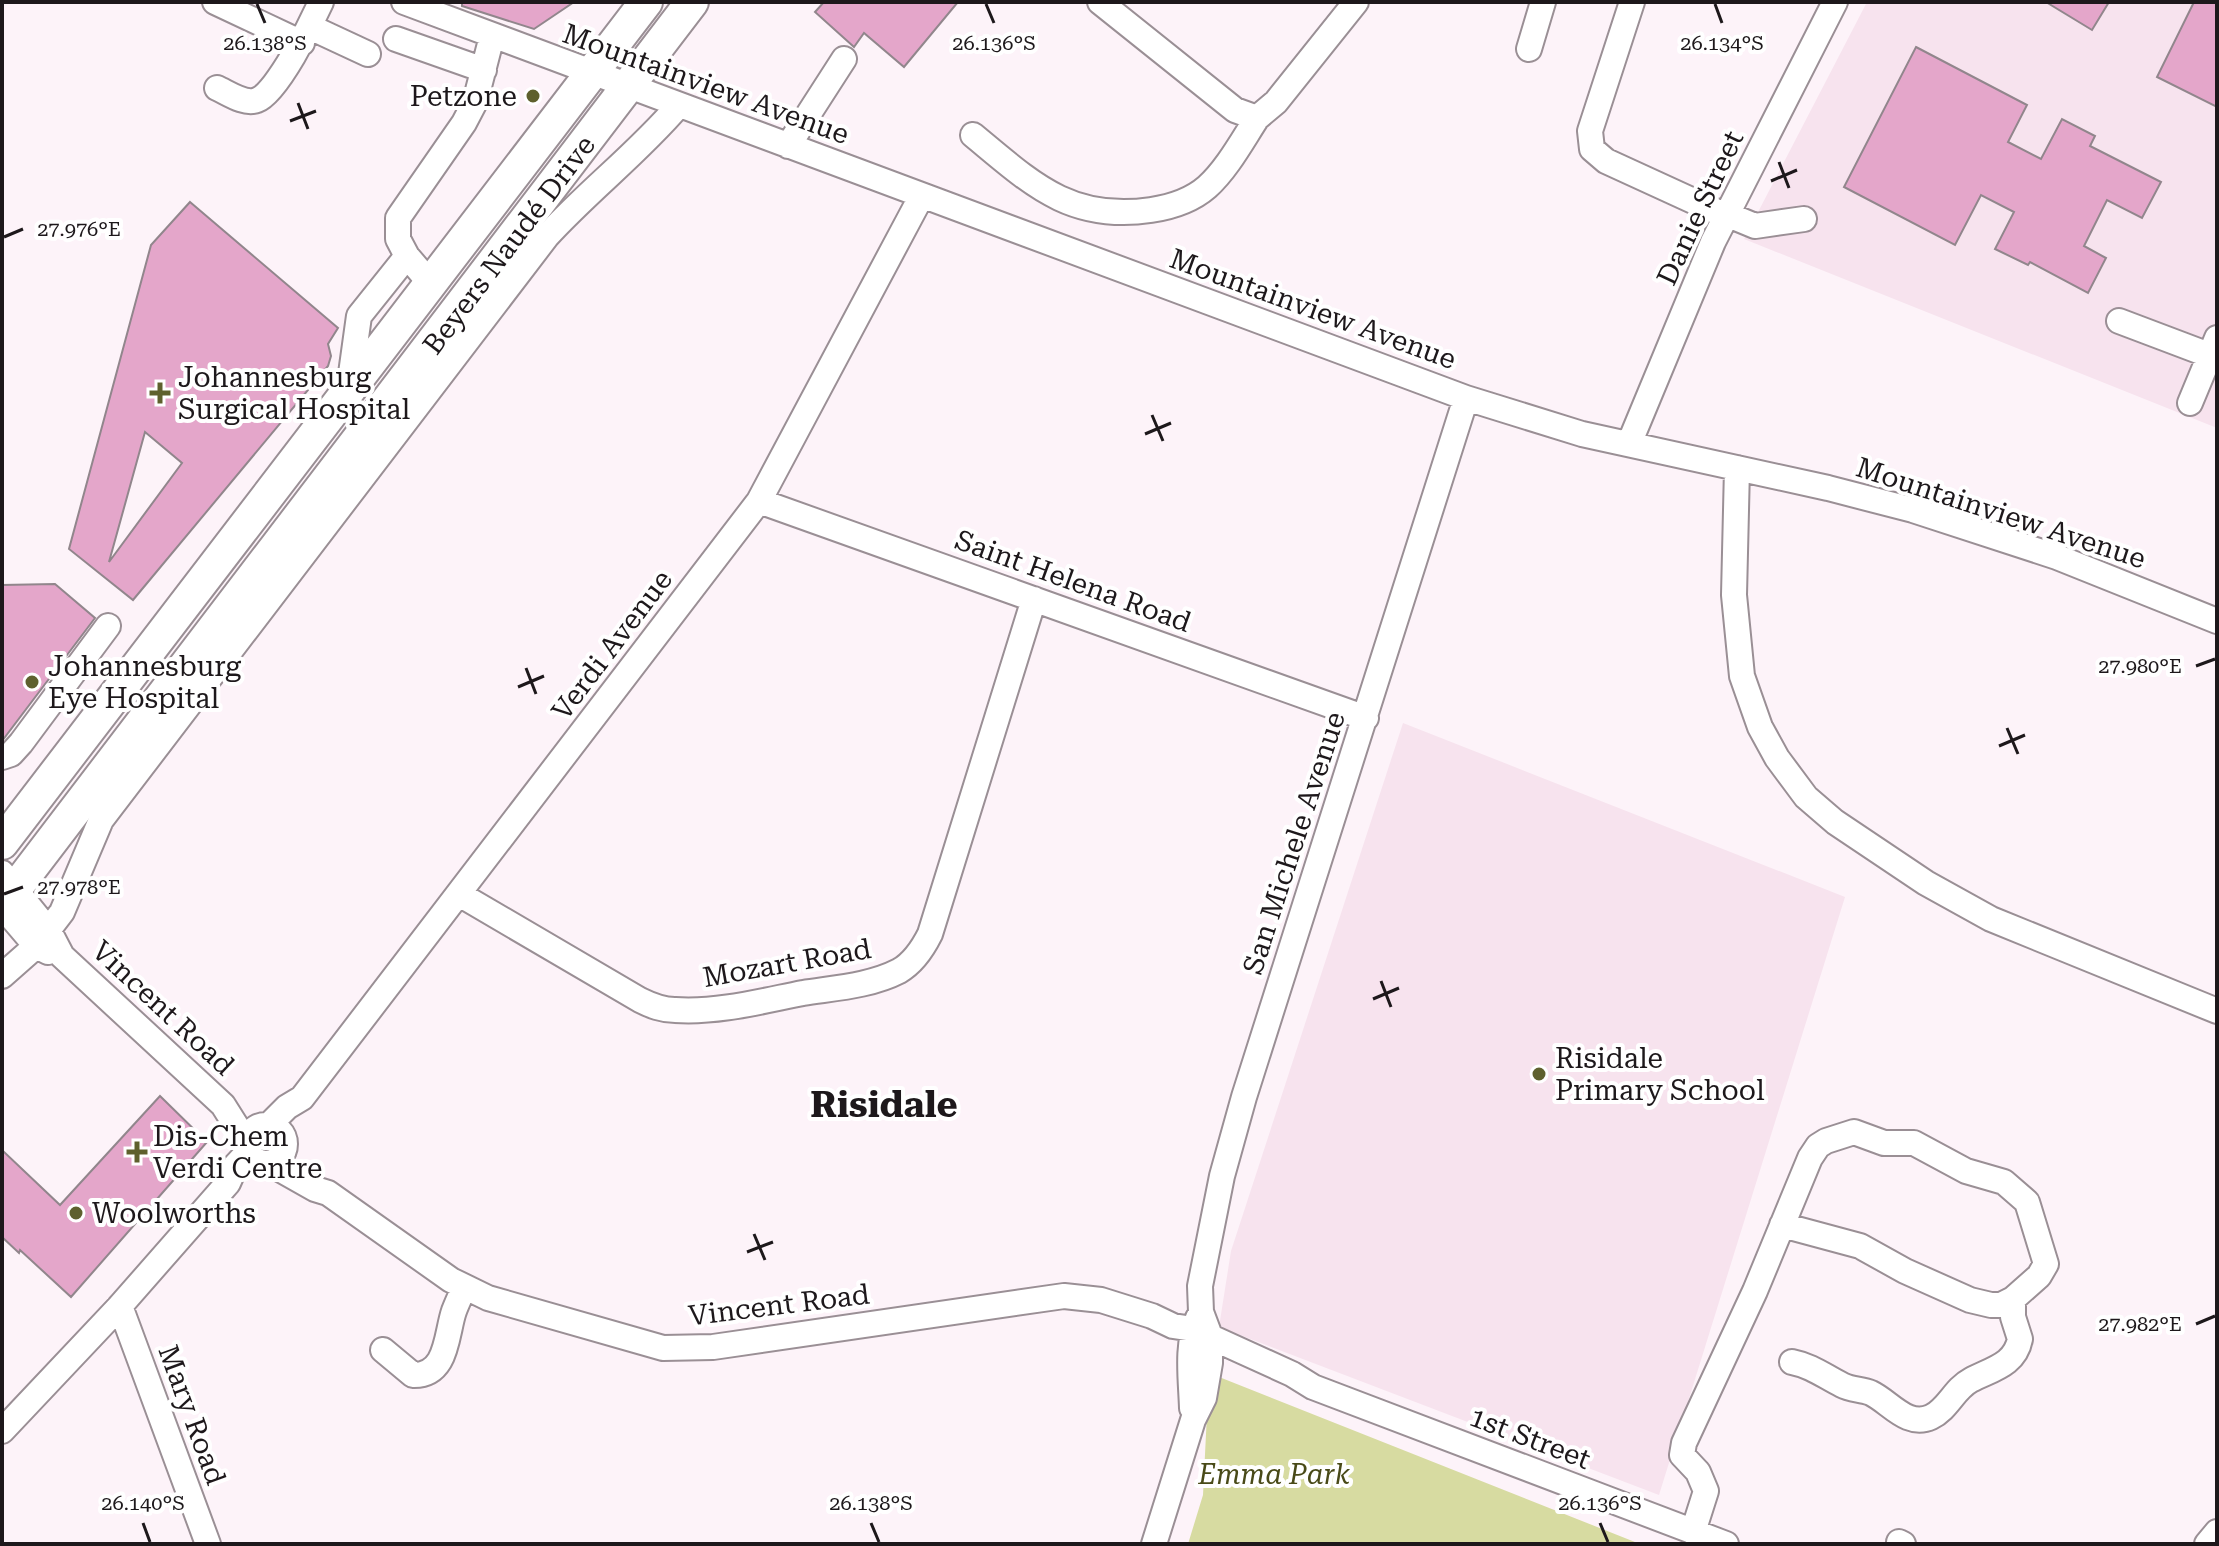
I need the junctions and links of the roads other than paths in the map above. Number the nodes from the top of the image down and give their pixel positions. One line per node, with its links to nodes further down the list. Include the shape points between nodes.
1 (215, 2): 12 (street)
2 (321, 2): 12 (street)
3 (404, 2): 11 (street, Mountainview Avenue)
4 (646, 2): 19 (main road, Beyers Naudé Drive)
5 (692, 2): 20 (main road, Beyers Naudé Drive)
6 (1100, 2): 23 (street)
7 (1356, 2): 23 (street, via 1276,102)
8 (1543, 2): 15 (street)
9 (1632, 2): 27 (street, via 1590,131 1592,149 1606,161)
10 (1835, 2): 27 (street, Danie Street)
11 (440, 8): 13 (street, Mountainview Avenue)
12 (306, 35): 16 (street); 21 (street, via 256,101)
13 (492, 36): 18 (street); 19 (street, Mountainview Avenue)
14 (396, 39): 18 (street)
15 (1529, 49)
16 (368, 54)
17 (844, 59): 25 (street)
18 (484, 70): 29 (street, via 464,123 398,218 398,239)
19 (590, 72): 20 (street, Mountainview Avenue); 30 (main road, Beyers Naudé Drive)
20 (629, 86): 22 (street, Mountainview Avenue); 45 (main road, Beyers Naudé Drive)
21 (217, 88)
22 (678, 106): 25 (street, Mountainview Avenue, via 725,114); 47 (street, Beyers Naudé Drive, via 651,139 547,236 111,807 94,832 62,912)
23 (1246, 114): 24 (street, via 1221,171 1198,194 1160,209 1129,213 1105,213 1048,194)
24 (973, 135)
25 (788, 146): 26 (street, Mountainview Avenue)
26 (921, 197): 34 (street, Mountainview Avenue); 38 (street, Verdi Avenue)
27 (1726, 215): 28 (street, via 1755,226); 36 (street, Danie Street)
28 (1804, 219)
29 (407, 256): 30 (street); 33 (street, via 359,316)
30 (430, 283): 33 (main road, Beyers Naudé Drive)
31 (2119, 321): 32 (street)
32 (2213, 346): 35 (street)
33 (349, 388): 44 (main road, Beyers Naudé Drive)
34 (1466, 398): 36 (street, Mountainview Avenue, via 1561,429); 42 (street, San Michele Avenue)
35 (2190, 403)
36 (1629, 444): 37 (street, Mountainview Avenue)
37 (1737, 468): 40 (street, Mountainview Avenue, via 1984,533); 49 (street, via 1734,595 1742,676 1760,727 1806,797 1926,883 1991,919)
38 (759, 501): 39 (street, Saint Helena Road); 46 (street, Verdi Avenue)
39 (1034, 599): 42 (street, Saint Helena Road); 46 (street, Mozart Road, via 930,934 902,969 867,982 759,1001 705,1009 655,1008)
40 (2217, 621)
41 (108, 626): 43 (street, via 21,743)
42 (1366, 718): 55 (street, San Michele Avenue, via 1240,1110 1207,1248)
43 (2, 757)
44 (2, 843)
45 (6, 894): 47 (street)
46 (459, 894): 50 (street, Verdi Avenue, via 302,1098 287,1107)
47 (43, 938): 48 (street, Beyers Naudé Drive); 50 (street, Vincent Road)
48 (2, 976)
49 (2217, 1011)
50 (266, 1144): 52 (street, Vincent Road, via 315,1189); 54 (street, Verdi Avenue, via 244,1176 228,1183)
51 (1782, 1225): 53 (street, via 1860,1246 1980,1303 2001,1305); 53 (street, via 1810,1158 1826,1141 1854,1132 1877,1142 1914,1143 1966,1171 2004,1182 2027,1202 2046,1264); 59 (street, via 1682,1452 1706,1491)
52 (464, 1287): 55 (street, Vincent Road, via 663,1348 713,1347 1064,1296 1112,1303); 56 (street, via 445,1349 429,1373 413,1375)
53 (2013, 1299): 57 (street, via 2020,1339 2011,1360 1966,1382 1926,1419 1904,1415 1872,1393 1842,1386 1813,1367)
54 (120, 1306): 58 (street, Verdi Avenue); 61 (street, Mary Road)
55 (1196, 1333): 59 (street, 1st Street, via 1313,1387); 62 (street, San Michele Avenue, via 1193,1420)
56 (383, 1350)
57 (1792, 1362)
58 (2, 1431)
59 (1693, 1532): 63 (street, 1st Street)
60 (2217, 1532): 64 (street)
61 (208, 1544)
62 (1154, 1544)
63 (1726, 1544)
64 (2207, 1544)

